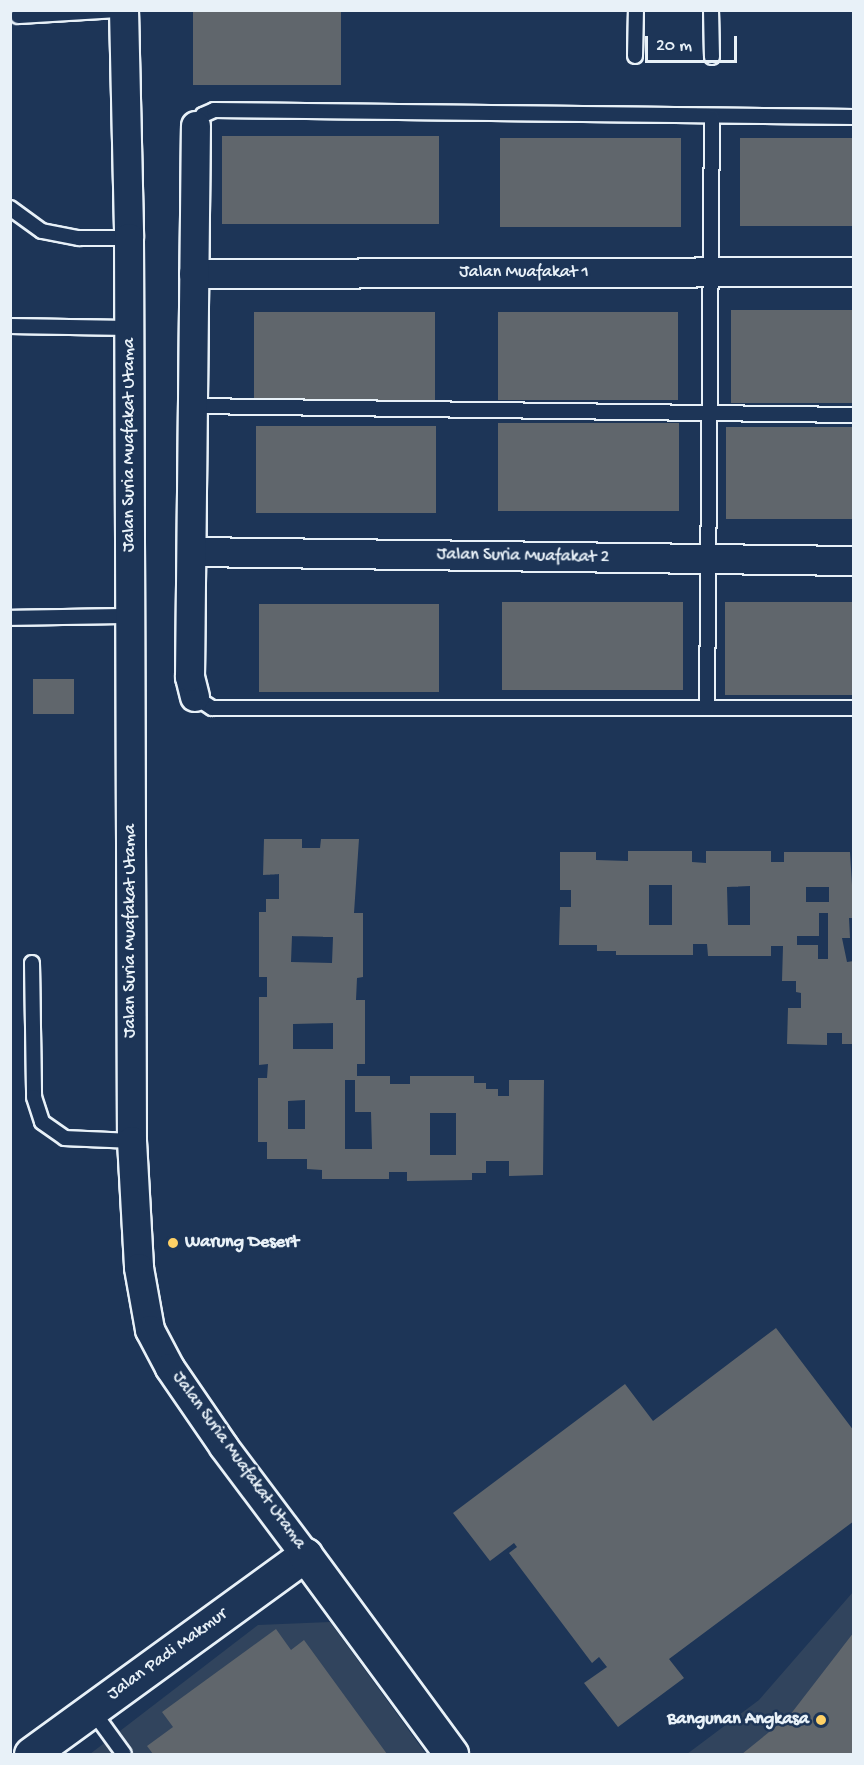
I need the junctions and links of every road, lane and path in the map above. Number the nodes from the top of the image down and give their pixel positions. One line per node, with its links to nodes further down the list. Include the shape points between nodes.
1 (115, 10): 5 (lane)
2 (124, 10): 12 (street, Jalan Suria Muafakat Utama)
3 (636, 10): 6 (lane)
4 (711, 10): 7 (lane)
5 (18, 15)
6 (635, 56)
7 (712, 57)
8 (712, 117): 9 (lane); 10 (lane, via 214,110 202,115); 14 (lane)
9 (854, 117)
10 (196, 126): 15 (street)
11 (10, 208): 12 (lane, via 42,231 79,238)
12 (129, 238): 17 (street, Jalan Suria Muafakat Utama)
13 (854, 272): 14 (street, Jalan Muafakat 1)
14 (711, 273): 15 (street, Jalan Muafakat 1); 19 (lane)
15 (194, 274): 18 (street)
16 (10, 326): 17 (lane)
17 (129, 328): 24 (street, Jalan Suria Muafakat Utama)
18 (192, 406): 19 (lane); 21 (street)
19 (711, 414): 20 (lane); 22 (lane)
20 (854, 415)
21 (192, 552): 22 (street, Jalan Suria Muafakat 2); 26 (street, via 190,677)
22 (711, 558): 23 (street, Jalan Suria Muafakat 2); 27 (lane)
23 (854, 561)
24 (130, 616): 25 (lane); 30 (street, Jalan Suria Muafakat Utama)
25 (10, 618)
26 (195, 697): 27 (lane, via 212,708)
27 (707, 708): 28 (lane)
28 (854, 708)
29 (32, 963): 30 (lane, via 34,1097 42,1122 65,1138)
30 (132, 1141): 31 (street, Jalan Suria Muafakat Utama, via 139,1268 150,1330 170,1368 224,1447)
31 (305, 1555): 32 (street, Jalan Padi Makmur); 35 (street, Jalan Suria Muafakat Utama)
32 (92, 1710): 33 (street, Jalan Padi Makmur); 34 (lane)
33 (31, 1755)
34 (124, 1755)
35 (451, 1755)

